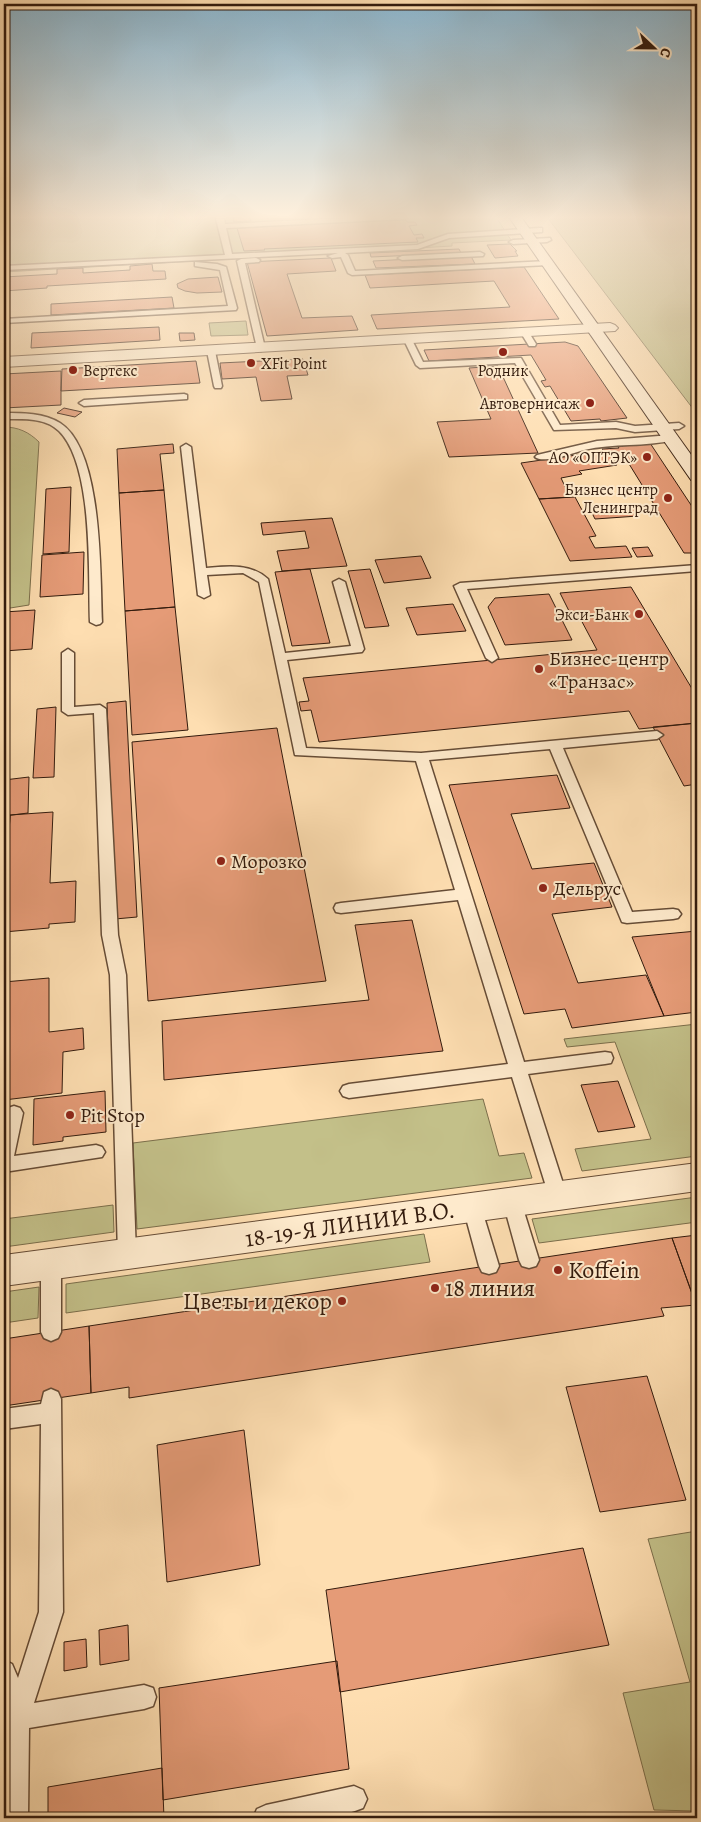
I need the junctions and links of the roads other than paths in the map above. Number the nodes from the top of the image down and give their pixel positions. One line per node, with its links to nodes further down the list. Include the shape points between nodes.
1 (231, 302): 5 (lane, via 233,308)
2 (250, 302): 8 (lane)
3 (580, 302): 6 (main road)
4 (583, 302): 6 (main road)
5 (4, 322)
6 (602, 329): 7 (main road, via 528,338); 15 (main road)
7 (409, 337): 8 (main road); 15 (lane, via 420,365 518,360 557,428 616,425)
8 (261, 348): 9 (main road)
9 (211, 351): 10 (main road, via 133,360); 11 (lane)
10 (4, 362)
11 (218, 386)
12 (184, 397): 13 (lane, via 135,397)
13 (84, 403)
14 (4, 416): 26 (lane, via 36,418 62,429 71,439 81,461 89,492)
15 (671, 430): 18 (lane); 19 (main road); 21 (main road)
16 (186, 447): 23 (lane)
17 (555, 447): 18 (lane)
18 (572, 451): 20 (lane)
19 (697, 451)
20 (540, 457)
21 (697, 476)
22 (697, 568): 29 (lane, via 460,586)
23 (202, 572): 25 (lane); 28 (lane, via 245,570 257,574 264,581)
24 (339, 582): 28 (lane, via 358,649)
25 (204, 595)
26 (96, 622)
27 (68, 653): 47 (lane, via 68,711 100,709 110,935 118,975)
28 (280, 657): 32 (lane, via 300,752)
29 (492, 658)
30 (657, 734): 31 (lane)
31 (555, 744): 32 (lane); 35 (lane, via 627,918)
32 (422, 757): 33 (lane)
33 (464, 894): 34 (lane); 37 (lane)
34 (341, 908)
35 (673, 914)
36 (605, 1058): 37 (lane)
37 (518, 1070): 38 (lane); 44 (lane)
38 (349, 1091)
39 (14, 1113): 41 (lane)
40 (96, 1152): 42 (lane)
41 (4, 1160)
42 (4, 1164)
43 (697, 1177): 44 (main road, 18-19-Я ЛИНИИ В.О.)
44 (558, 1196): 45 (main road, 18-19-Я ЛИНИИ В.О.)
45 (512, 1202): 46 (main road, 18-19-Я ЛИНИИ В.О.); 48 (lane)
46 (472, 1208): 47 (main road, 18-19-Я ЛИНИИ В.О.); 50 (lane)
47 (127, 1254): 49 (main road, 18-19-Я ЛИНИИ В.О.)
48 (529, 1260)
49 (51, 1264): 51 (main road, 18-19-Я ЛИНИИ В.О.); 52 (lane)
50 (488, 1266)
51 (4, 1271)
52 (51, 1332)
53 (4, 1419): 56 (lane, via 51,1406 51,1612)
54 (4, 1672): 56 (lane)
55 (144, 1697): 56 (lane)
56 (17, 1718): 58 (lane)
57 (354, 1798): 59 (lane)
58 (14, 1818)
59 (266, 1818)

